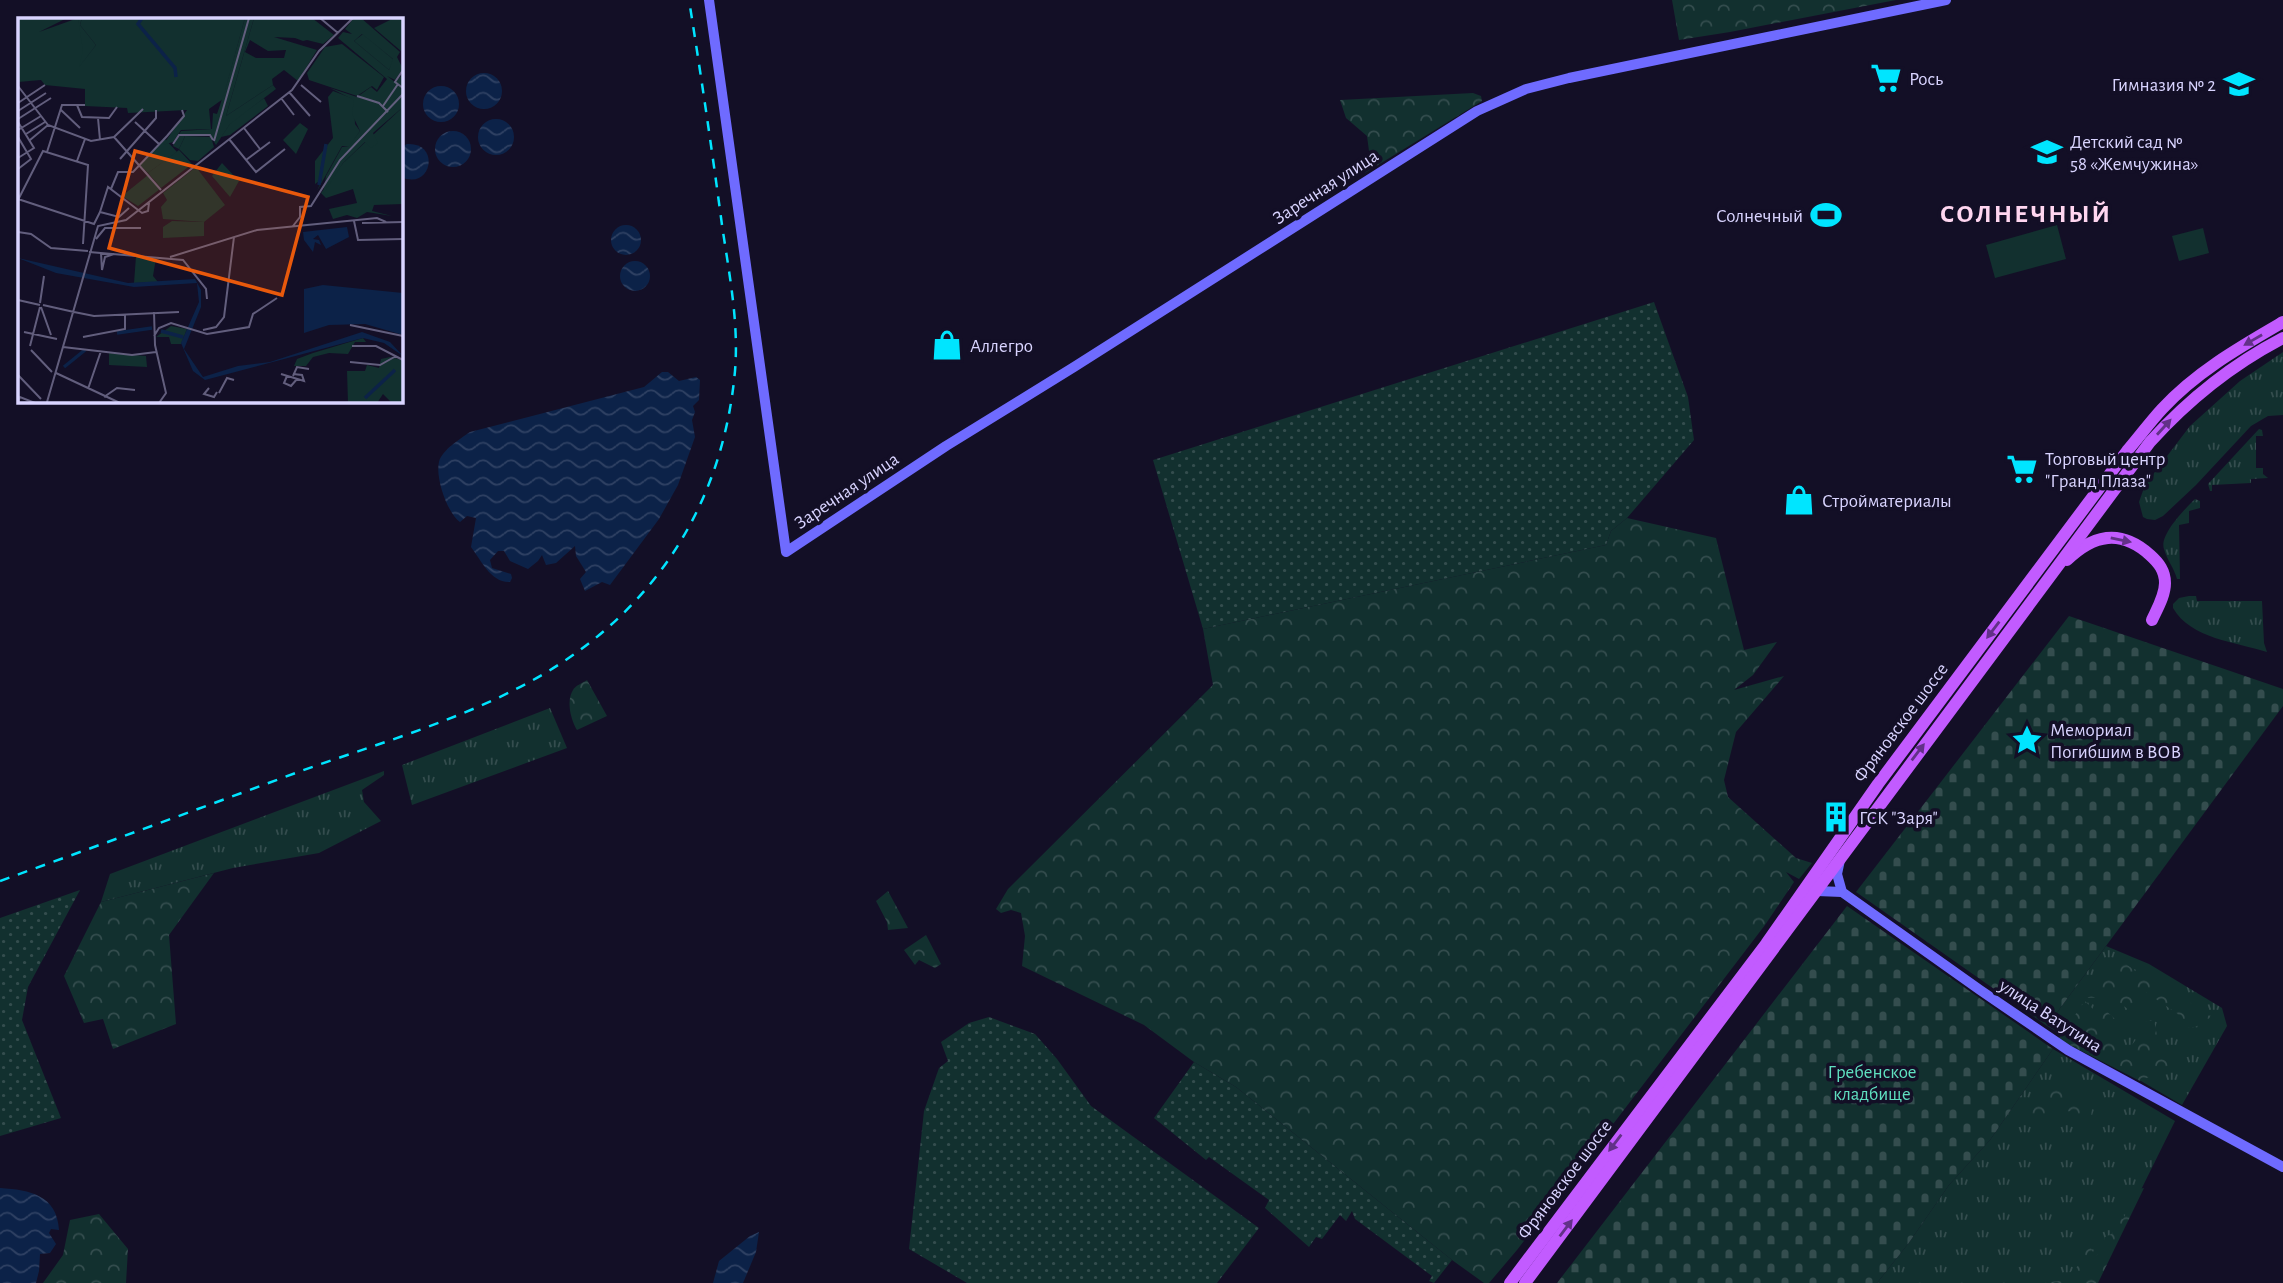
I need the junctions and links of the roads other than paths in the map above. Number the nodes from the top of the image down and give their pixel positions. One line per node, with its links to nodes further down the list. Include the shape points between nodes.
1 (709, 0): 2 (street, Заречная улица, via 786,552 1427,141 1502,99 1569,78)
2 (1946, 0)
3 (2283, 322): 11 (main road, Фряновское шоссе, one-way to 11, via 2193,380 2127,451 1878,784 1766,944)
4 (2283, 338): 5 (main road, Фряновское шоссе, one-way to 4, via 2172,418 2217,380)
5 (2044, 582): 6 (main road, one-way to 6, via 2094,541 2129,540 2152,557 2164,575 2163,595); 7 (main road, Фряновское шоссе, one-way to 5)
6 (2152, 620)
7 (1840, 858): 8 (main road, Фряновское шоссе); 9 (street, via 1837,874)
8 (1817, 891): 9 (street); 12 (main road, Фряновское шоссе, one-way to 8)
9 (1842, 892): 10 (street, улица Ватутина, via 2068,1050)
10 (2283, 1167)
11 (1510, 1283)
12 (1525, 1283)

